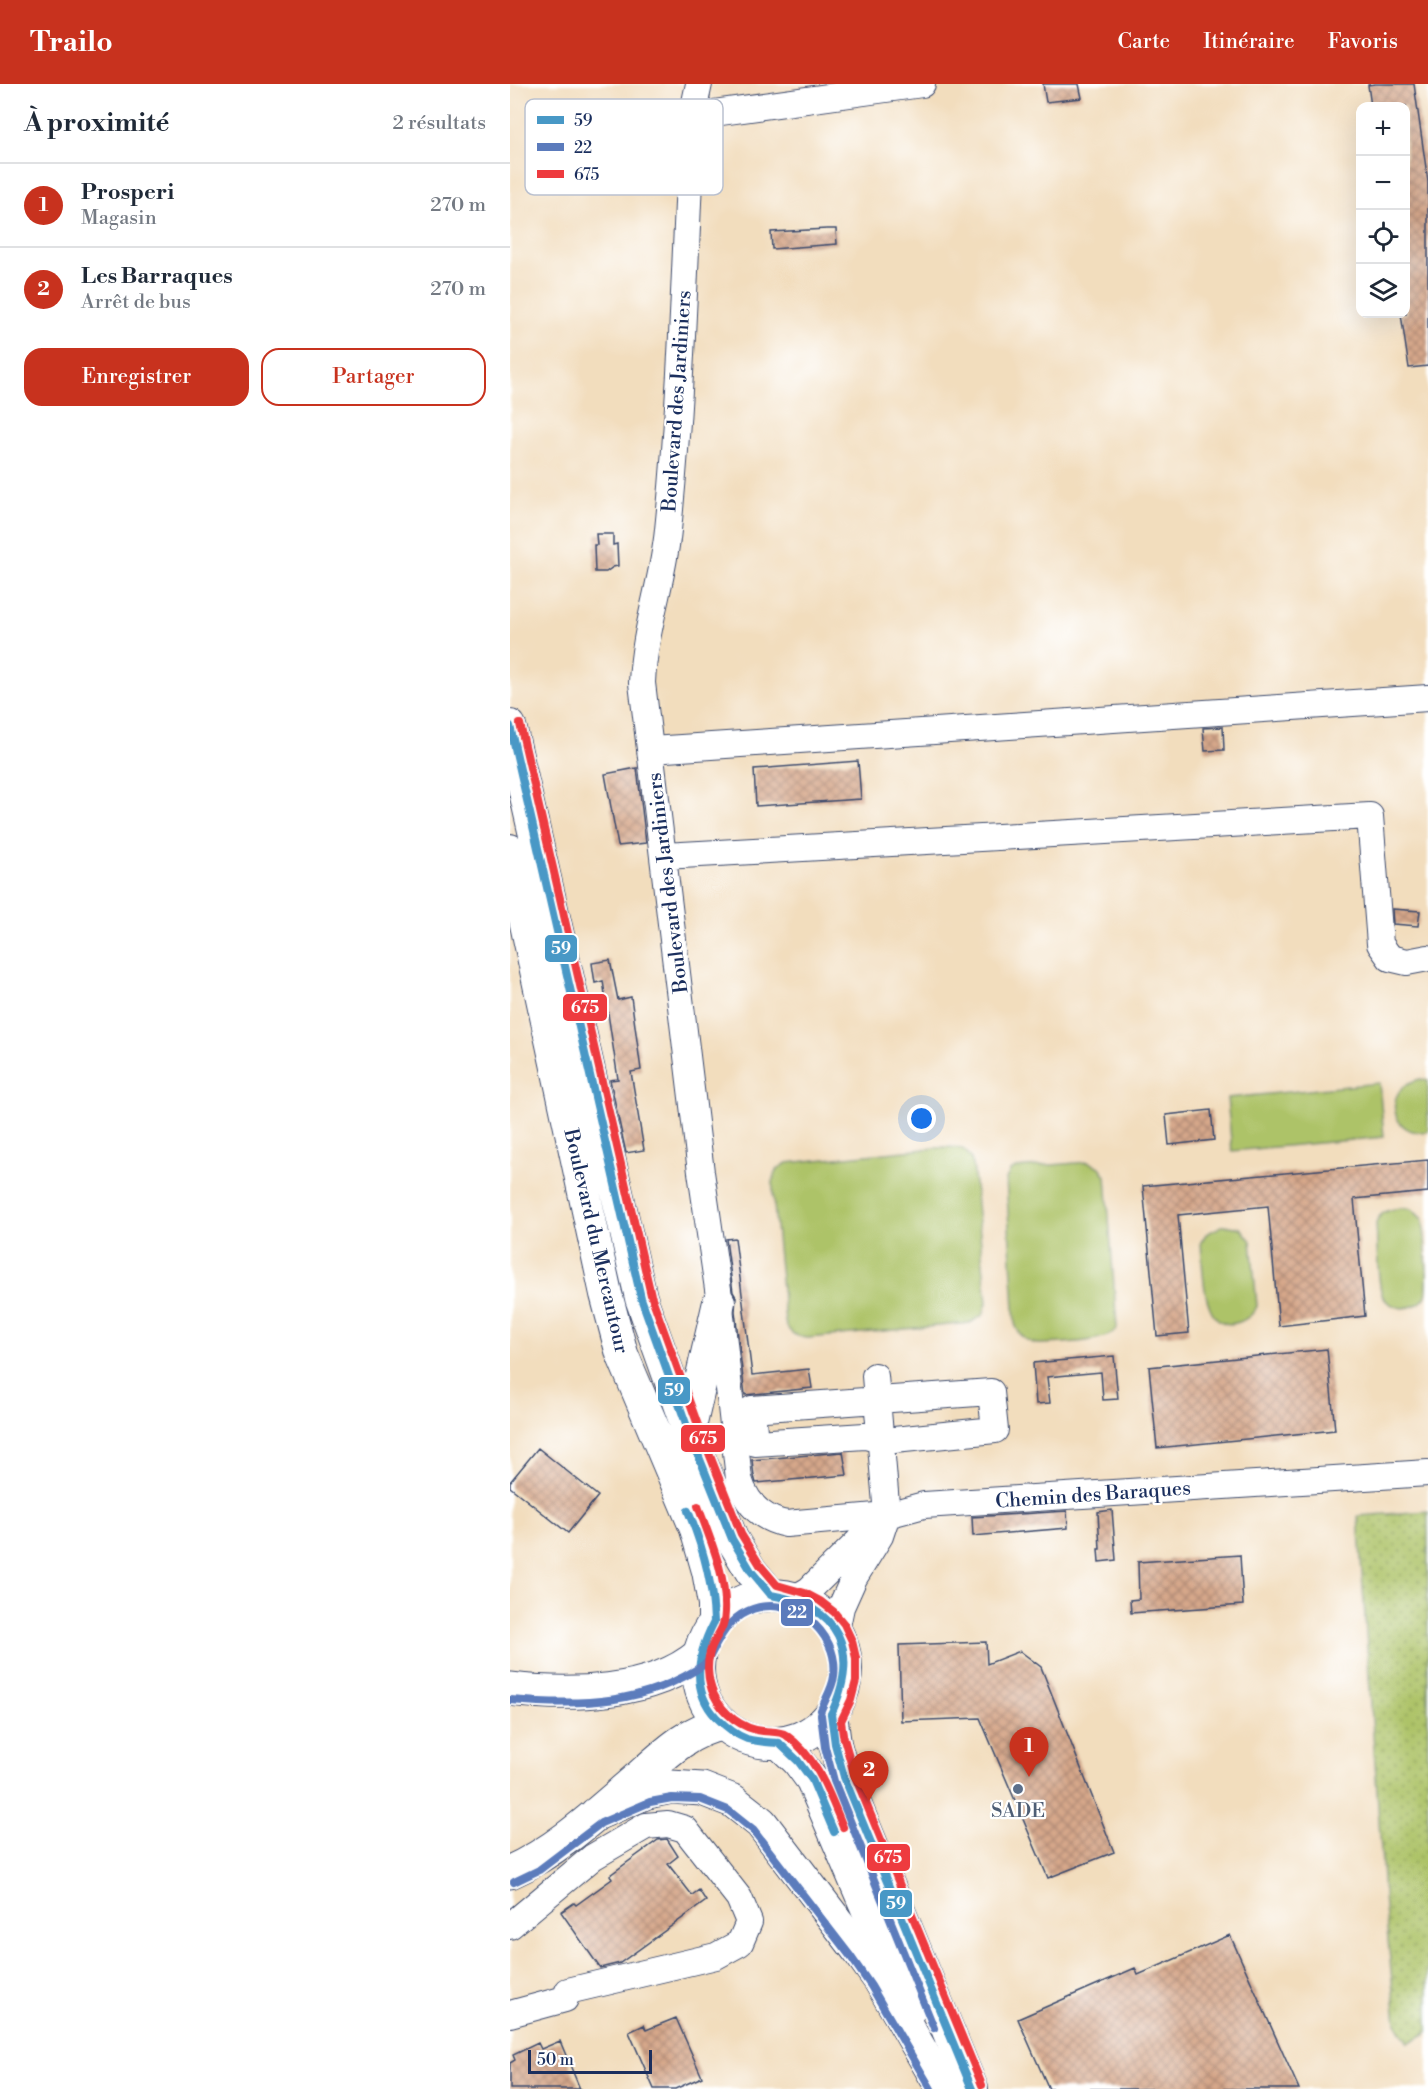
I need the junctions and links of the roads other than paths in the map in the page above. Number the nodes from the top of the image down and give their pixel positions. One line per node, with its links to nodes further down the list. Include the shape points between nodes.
1 (699, 84): 3 (street, Boulevard des Jardiniers)
2 (922, 84): 4 (street)
3 (696, 99)
4 (723, 112)
5 (688, 195): 8 (street, Boulevard des Jardiniers, via 668,534 643,658 642,683)
6 (1428, 698): 8 (street)
7 (510, 726): 15 (main road, Boulevard du Mercantour, via 641,1298)
8 (651, 750): 10 (street, Boulevard des Jardiniers)
9 (510, 850): 20 (main road, Boulevard du Mercantour, via 606,1294 622,1354 696,1529 708,1571)
10 (664, 856): 11 (street, via 1370,816 1380,944 1390,958 1407,962); 12 (street, Boulevard des Jardiniers)
11 (1428, 958)
12 (719, 1302): 15 (main road); 18 (street, Boulevard des Jardiniers, via 739,1479 752,1505 774,1522 786,1524)
13 (875, 1376): 14 (street)
14 (877, 1401): 16 (street); 16 (street, via 991,1392 995,1430); 16 (street, via 752,1408 755,1443 865,1436)
15 (689, 1432): 19 (main road, Boulevard du Mercantour, via 732,1539 751,1571)
16 (881, 1440): 18 (street)
17 (1428, 1473): 18 (street, Chemin des Baraques, via 924,1505)
18 (887, 1515): 19 (street, via 809,1590); 21 (street, via 880,1536 841,1607)
19 (783, 1596): 20 (main road, via 749,1598 730,1607); 21 (main road, via 818,1611)
20 (714, 1622): 22 (main road)
21 (836, 1631): 24 (main road, via 843,1644 846,1673 839,1701)
22 (699, 1655): 23 (highway, via 686,1666 628,1687 583,1692); 25 (main road, via 701,1690)
23 (510, 1689)
24 (831, 1714): 26 (main road, via 817,1728); 32 (main road, via 844,1777)
25 (722, 1724): 26 (main road, via 739,1736); 27 (highway, via 687,1738)
26 (779, 1743): 31 (main road, via 812,1780)
27 (596, 1814): 28 (highway, via 533,1862); 31 (highway, via 647,1792 671,1787 702,1789 733,1801 761,1824 859,1950)
28 (510, 1872)
29 (510, 1926): 30 (street, via 593,1857 646,1826 668,1824 685,1829 739,1898 749,1922 740,1943 716,1956 568,1991 565,1999)
30 (510, 2014)
31 (944, 2089)
32 (972, 2089)

